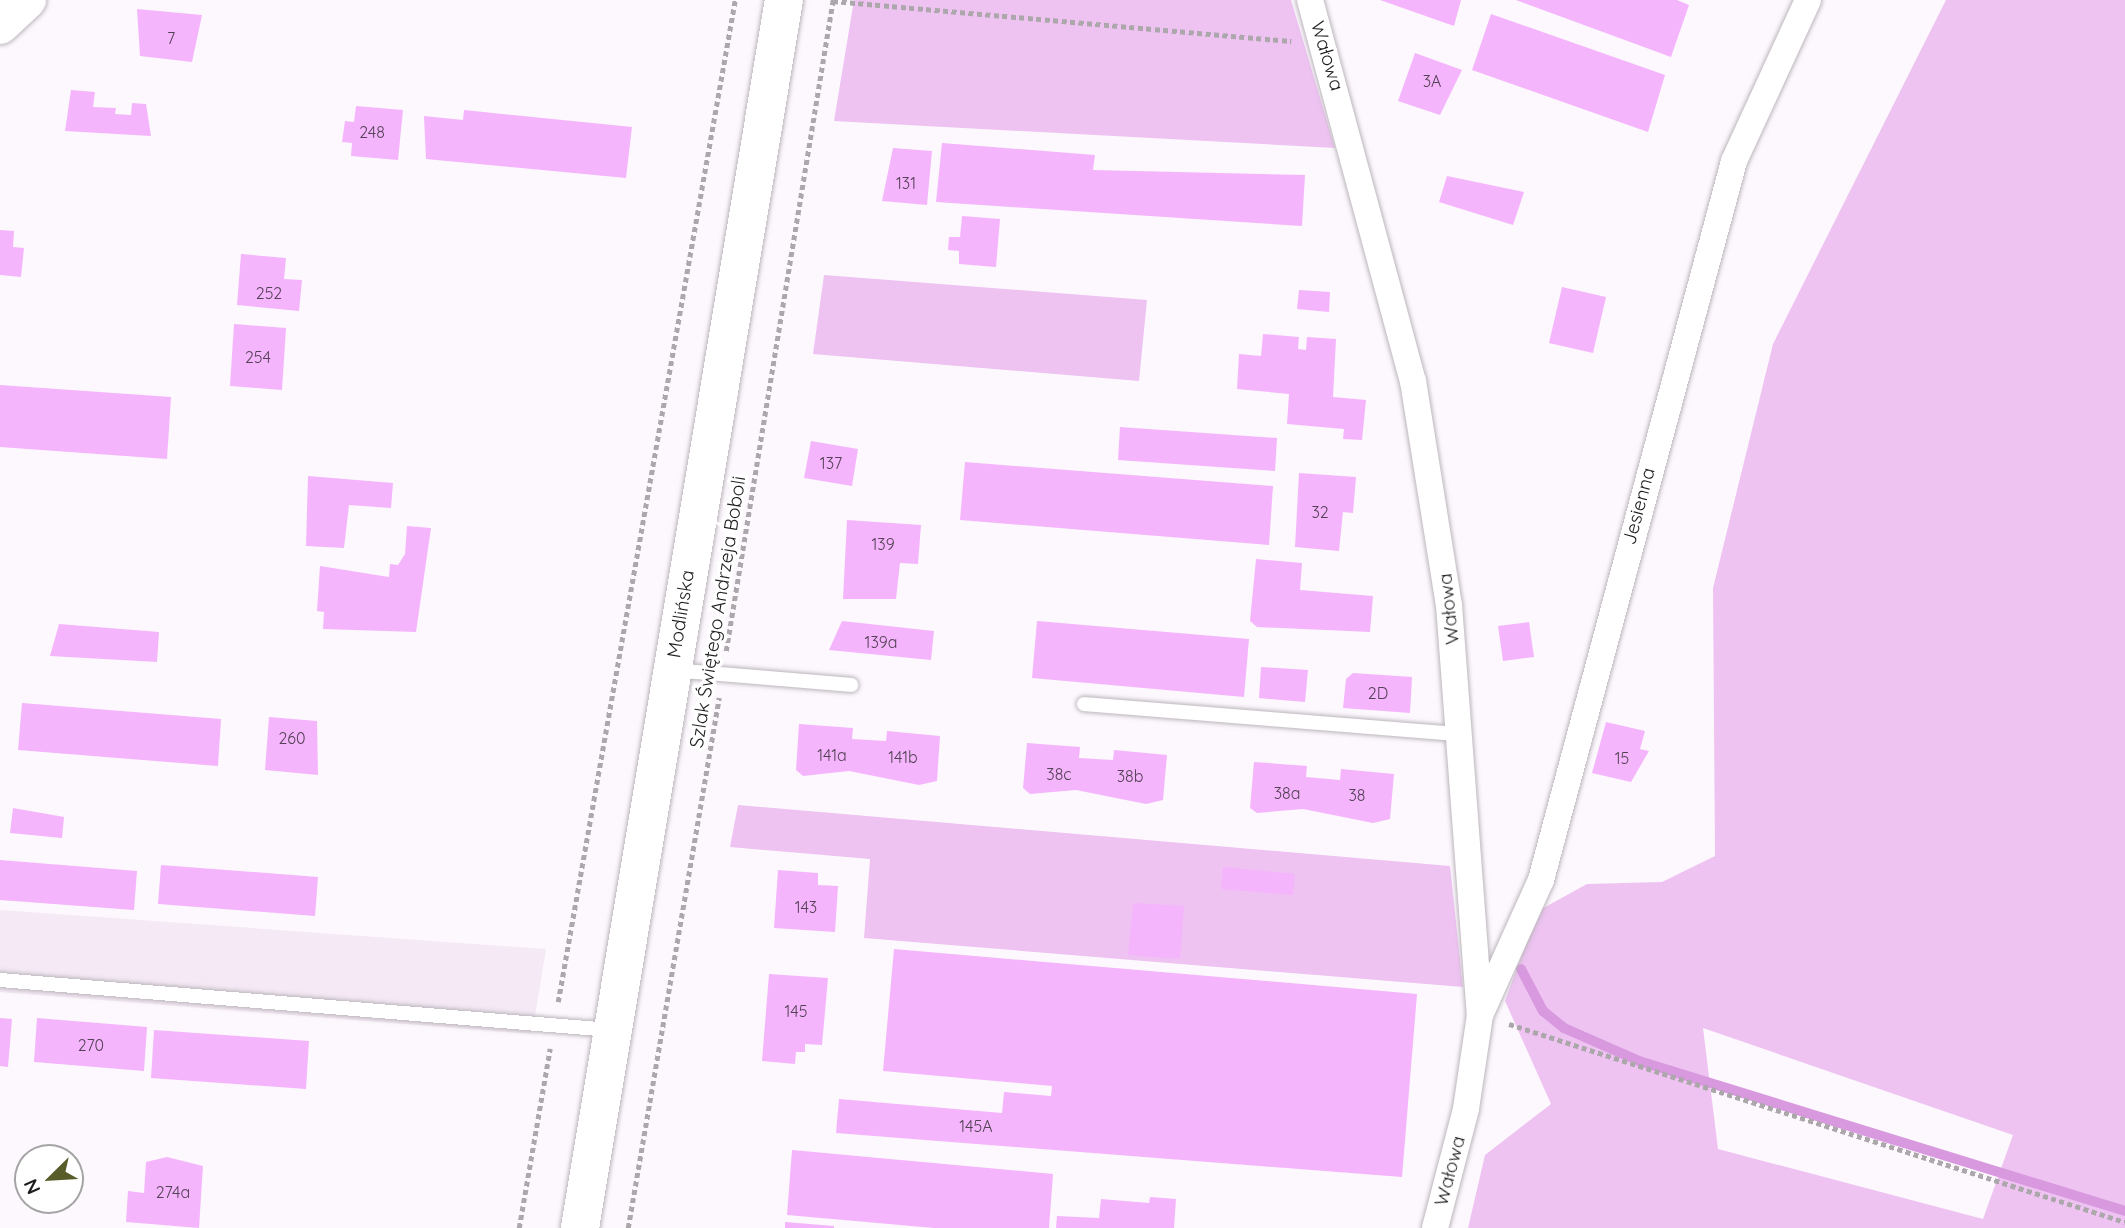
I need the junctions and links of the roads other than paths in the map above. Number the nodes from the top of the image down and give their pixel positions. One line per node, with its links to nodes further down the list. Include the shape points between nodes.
1 (27, 0): 5 (main road)
2 (784, 0): 6 (main road, Modlińska)
3 (1310, 0): 9 (street, Wałowa, via 1413,381 1449,605)
4 (1808, 0): 11 (street, Jesienna, via 1734,161 1541,880)
5 (0, 25)
6 (671, 670): 7 (lane); 12 (main road, Modlińska)
7 (851, 685)
8 (1084, 704): 9 (lane)
9 (1459, 734): 11 (street, Wałowa)
10 (0, 980): 12 (lane)
11 (1480, 1015): 14 (street, Wałowa, via 1466,1109)
12 (612, 1031): 13 (main road, Modlińska)
13 (580, 1228)
14 (1436, 1228)

